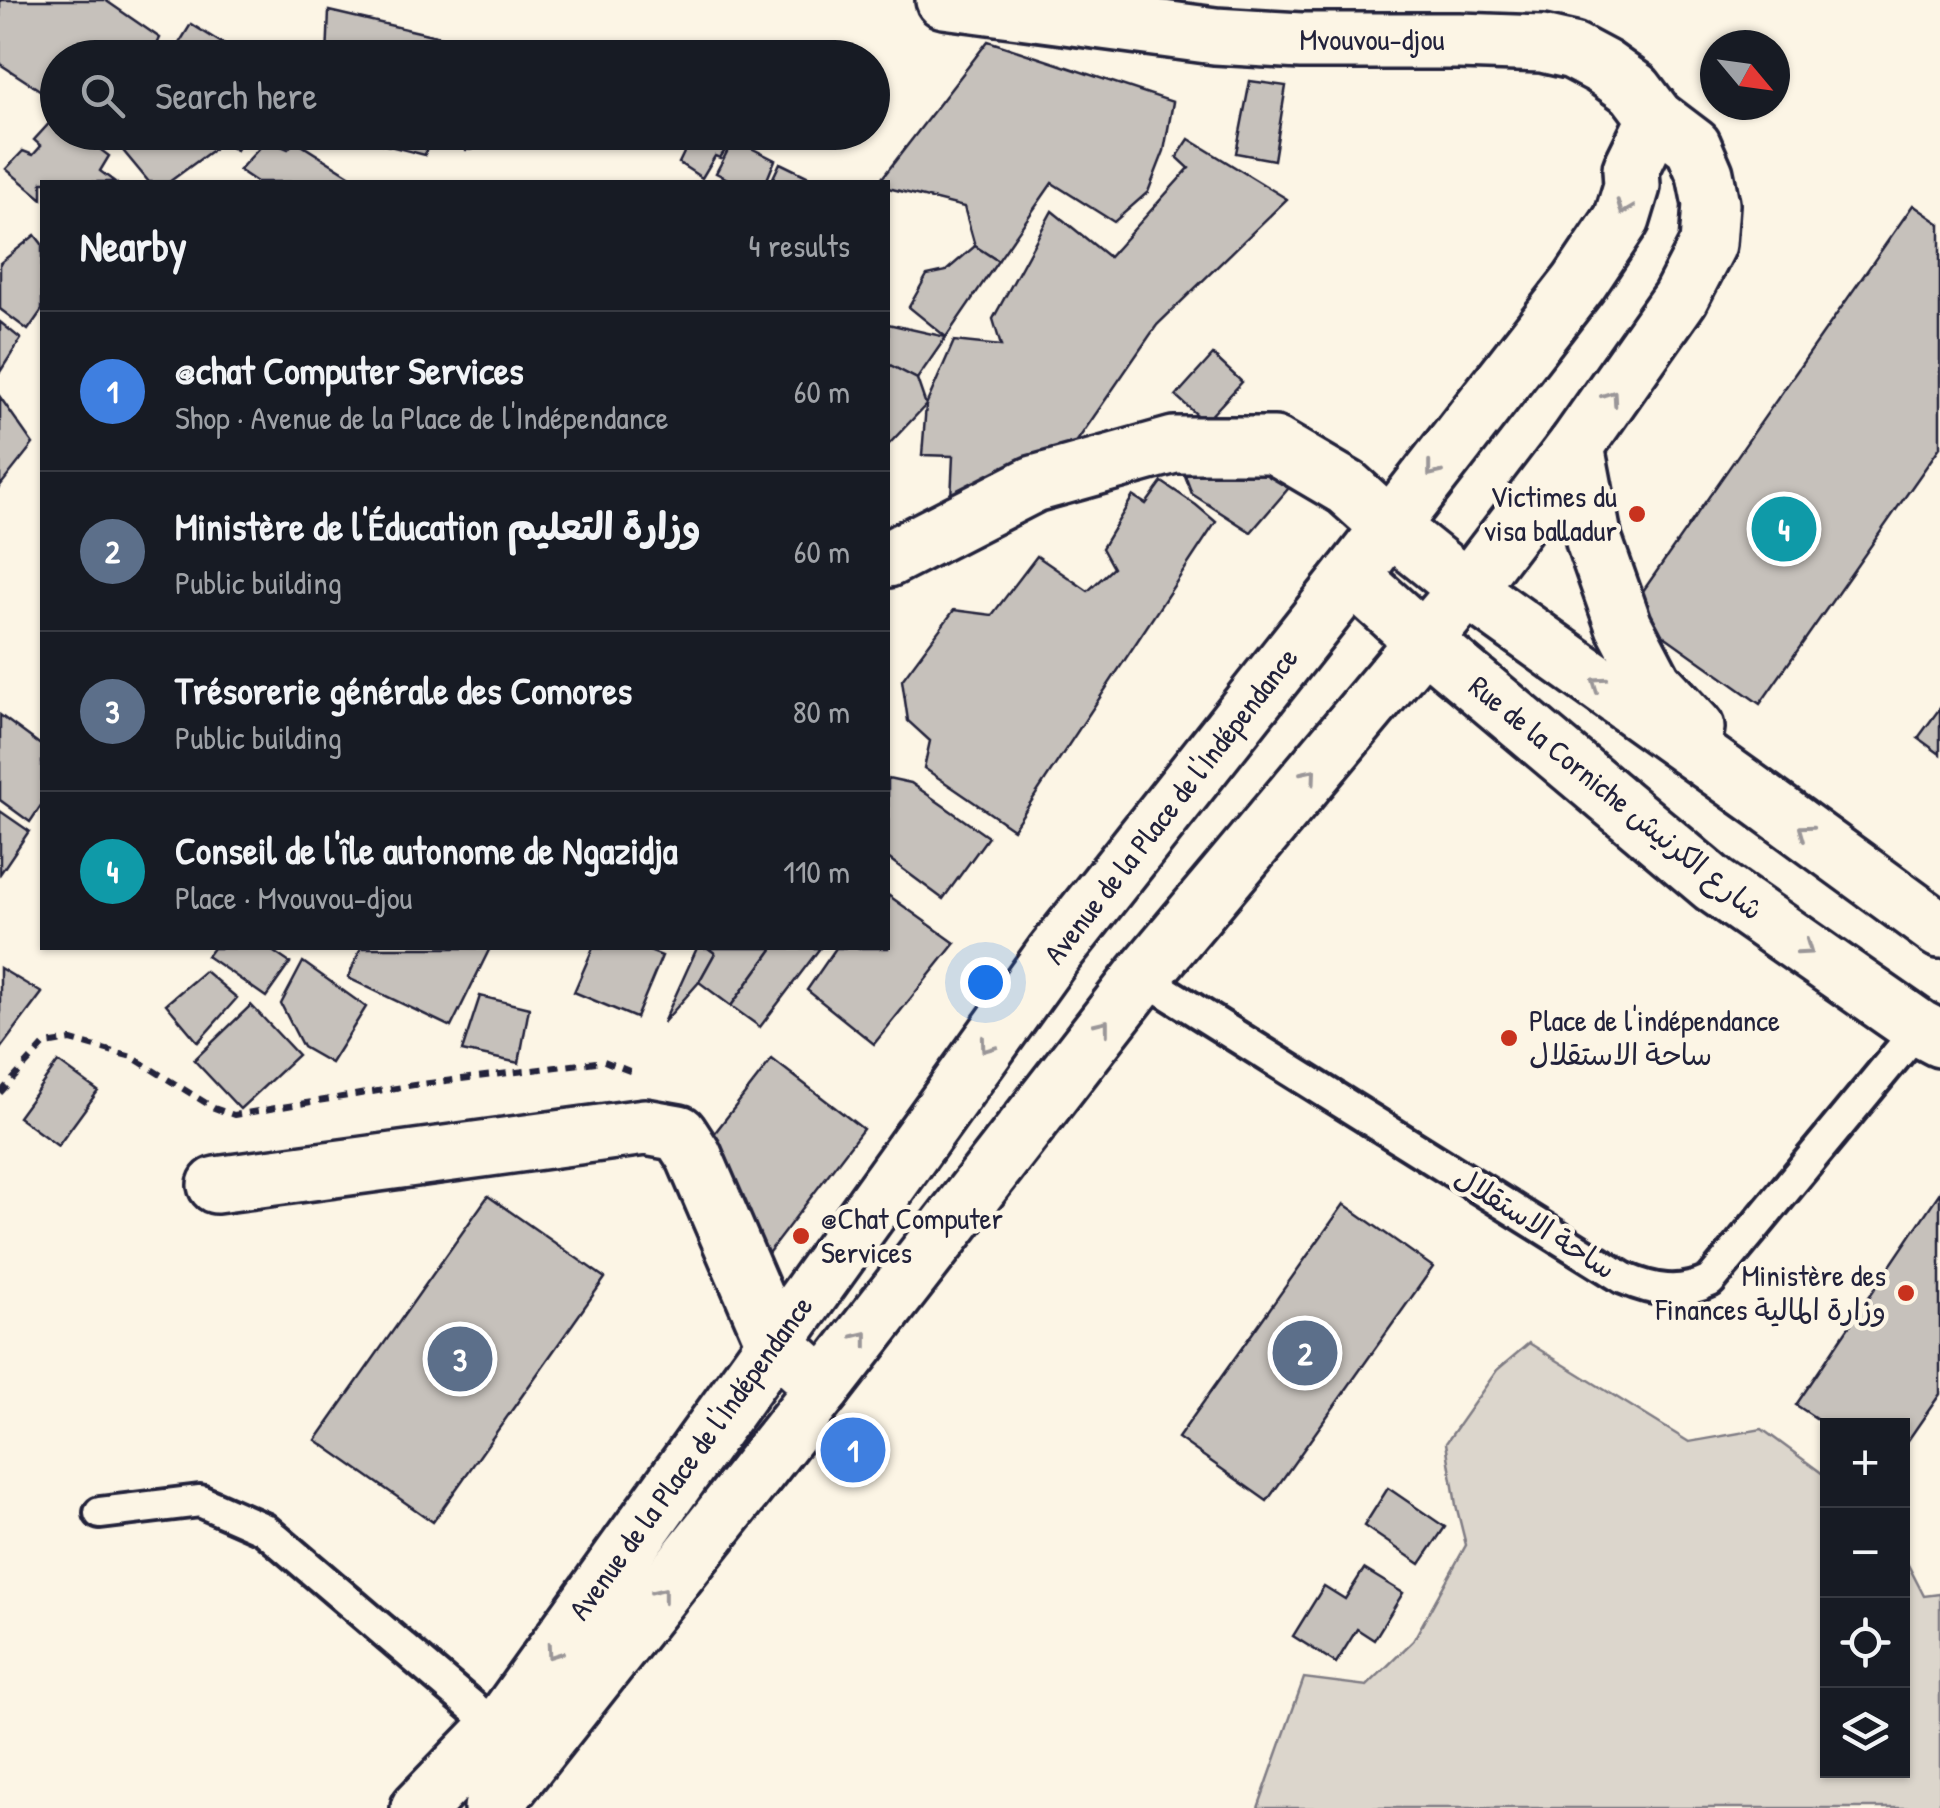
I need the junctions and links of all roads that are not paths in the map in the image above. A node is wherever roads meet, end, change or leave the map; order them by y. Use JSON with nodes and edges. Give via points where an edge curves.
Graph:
{"nodes":[{"id":1,"x":944,"y":0,"type":"edge"},
{"id":2,"x":1656,"y":118,"type":"junction"},
{"id":3,"x":1576,"y":446,"type":"junction"},
{"id":4,"x":1389,"y":526,"type":"junction"},
{"id":5,"x":890,"y":557,"type":"edge"},
{"id":6,"x":1352,"y":576,"type":"junction"},
{"id":7,"x":1466,"y":589,"type":"junction"},
{"id":8,"x":1423,"y":640,"type":"junction"},
{"id":9,"x":1762,"y":800,"type":"junction"},
{"id":10,"x":1940,"y":930,"type":"edge"},
{"id":11,"x":1142,"y":977,"type":"junction"},
{"id":12,"x":1930,"y":1034,"type":"edge"},
{"id":13,"x":216,"y":1185,"type":"dead end"},
{"id":14,"x":774,"y":1342,"type":"junction"},
{"id":15,"x":824,"y":1387,"type":"junction"},
{"id":16,"x":100,"y":1513,"type":"dead end"},
{"id":17,"x":506,"y":1717,"type":"junction"},
{"id":18,"x":427,"y":1805,"type":"edge"},
{"id":19,"x":492,"y":1808,"type":"edge"}],
"edges":[{"from":1,"to":2,"type":"main road","name":"Mvouvou-djou","via":[[1215,36],[1542,44],[1602,66],[1635,90]]},
{"from":3,"to":2,"type":"main road","name":"Mvouvou-djou","one_way":true,"via":[[1680,298],[1708,244],[1705,174],[1693,146]]},
{"from":2,"to":4,"type":"main road","one_way":true,"via":[[1631,169],[1622,219]]},
{"from":3,"to":7,"type":"main road","name":"Mvouvou-djou"},
{"from":3,"to":9,"type":"main road","via":[[1594,541],[1624,626],[1654,684]]},
{"from":4,"to":5,"type":"main road","via":[[1347,488],[1274,445],[1174,444],[1034,484]]},
{"from":4,"to":6,"type":"main road","name":"Avenue de la Place de l'Indépendance"},
{"from":4,"to":7,"type":"main road"},
{"from":6,"to":8,"type":"main road","name":"Rue de la Corniche شارع الكرنيش"},
{"from":6,"to":14,"type":"main road","name":"Avenue de la Place de l'Indépendance","one_way":true,"via":[[1053,955]]},
{"from":7,"to":8,"type":"main road","name":"Mvouvou-djou"},
{"from":9,"to":7,"type":"main road","one_way":true},
{"from":11,"to":8,"type":"main road","name":"Avenue de la Place de l'Indépendance","one_way":true},
{"from":8,"to":12,"type":"main road","name":"Rue de la Corniche شارع الكرنيش","one_way":true,"via":[[1714,885]]},
{"from":10,"to":9,"type":"main road","one_way":true},
{"from":11,"to":12,"type":"lane","name":"ساحة الاستقلال","via":[[1624,1278],[1672,1290],[1710,1281]]},
{"from":15,"to":11,"type":"main road","name":"Avenue de la Place de l'Indépendance","one_way":true},
{"from":13,"to":14,"type":"main road","via":[[645,1127],[679,1134]]},
{"from":14,"to":15,"type":"main road"},
{"from":14,"to":17,"type":"main road","name":"Avenue de la Place de l'Indépendance","one_way":true},
{"from":19,"to":15,"type":"main road","name":"Avenue de la Place de l'Indépendance","one_way":true},
{"from":16,"to":17,"type":"lane","via":[[200,1501],[264,1528],[481,1714]]},
{"from":17,"to":18,"type":"main road","name":"Avenue de la Place de l'Indépendance"}]}
